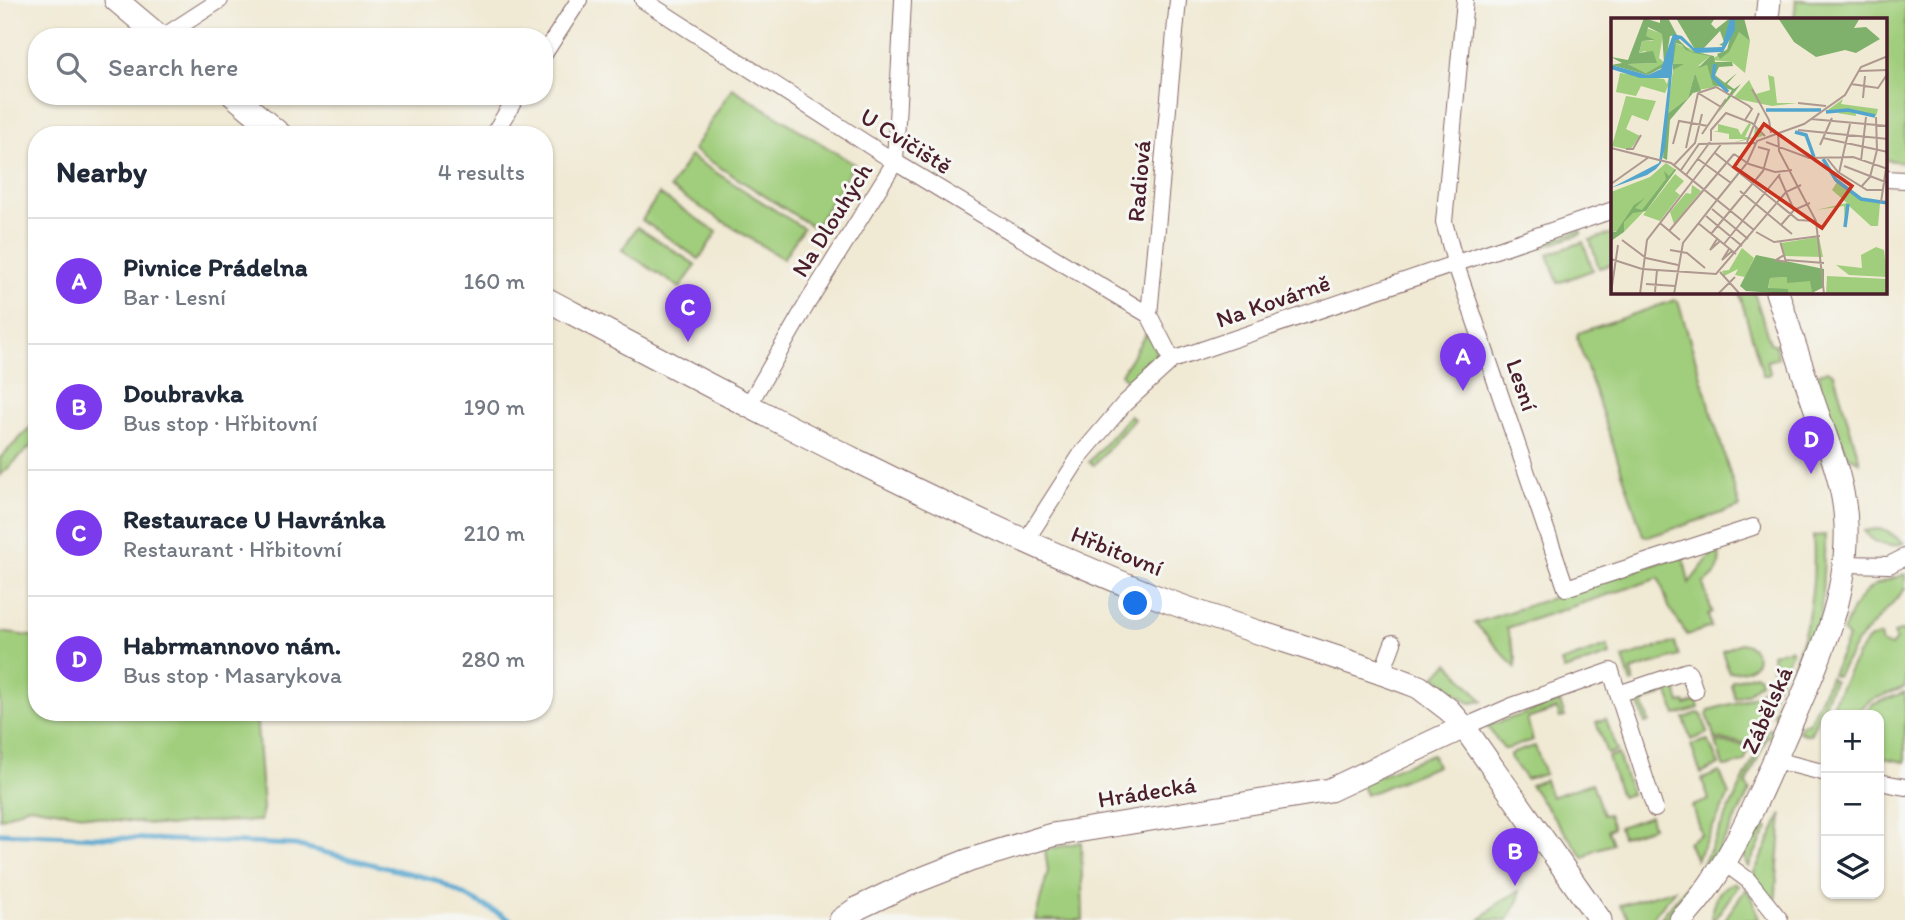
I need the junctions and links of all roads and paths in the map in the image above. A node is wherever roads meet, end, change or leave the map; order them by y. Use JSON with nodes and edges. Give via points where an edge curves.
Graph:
{"nodes":[{"id":1,"x":116,"y":0,"type":"edge"},
{"id":2,"x":220,"y":0,"type":"edge"},
{"id":3,"x":579,"y":0,"type":"edge"},
{"id":4,"x":643,"y":0,"type":"edge"},
{"id":5,"x":903,"y":0,"type":"edge"},
{"id":6,"x":1178,"y":0,"type":"edge"},
{"id":7,"x":1465,"y":0,"type":"edge"},
{"id":8,"x":1769,"y":0,"type":"edge"},
{"id":9,"x":1768,"y":18,"type":"edge"},
{"id":10,"x":150,"y":28,"type":"edge"},
{"id":11,"x":175,"y":28,"type":"edge"},
{"id":12,"x":553,"y":40,"type":"edge"},
{"id":13,"x":245,"y":105,"type":"edge"},
{"id":14,"x":511,"y":105,"type":"edge"},
{"id":15,"x":270,"y":126,"type":"edge"},
{"id":16,"x":499,"y":126,"type":"edge"},
{"id":17,"x":895,"y":162,"type":"junction"},
{"id":18,"x":1611,"y":211,"type":"edge"},
{"id":19,"x":1455,"y":262,"type":"junction"},
{"id":20,"x":1778,"y":294,"type":"edge"},
{"id":21,"x":553,"y":303,"type":"edge"},
{"id":22,"x":1149,"y":315,"type":"junction"},
{"id":23,"x":1172,"y":360,"type":"junction"},
{"id":24,"x":748,"y":406,"type":"junction"},
{"id":25,"x":1753,"y":527,"type":"dead end"},
{"id":26,"x":1025,"y":542,"type":"junction"},
{"id":27,"x":1905,"y":557,"type":"edge"},
{"id":28,"x":1845,"y":564,"type":"junction"},
{"id":29,"x":1393,"y":643,"type":"dead end"},
{"id":30,"x":1381,"y":673,"type":"junction"},
{"id":31,"x":1695,"y":691,"type":"dead end"},
{"id":32,"x":1618,"y":694,"type":"junction"},
{"id":33,"x":1471,"y":723,"type":"junction"},
{"id":34,"x":1774,"y":760,"type":"junction"},
{"id":35,"x":1821,"y":772,"type":"edge"},
{"id":36,"x":1884,"y":783,"type":"edge"},
{"id":37,"x":1905,"y":787,"type":"edge"},
{"id":38,"x":1655,"y":809,"type":"dead end"},
{"id":39,"x":1725,"y":863,"type":"junction"},
{"id":40,"x":841,"y":920,"type":"edge"},
{"id":41,"x":1600,"y":920,"type":"edge"},
{"id":42,"x":1681,"y":920,"type":"edge"},
{"id":43,"x":1780,"y":920,"type":"edge"}],
"edges":[{"from":1,"to":10,"type":"street"},
{"from":2,"to":11,"type":"street"},
{"from":3,"to":12,"type":"street"},
{"from":4,"to":17,"type":"street","name":"U Cvičiště"},
{"from":5,"to":17,"type":"street","name":"Na Dlouhých"},
{"from":6,"to":22,"type":"street","name":"Radiová"},
{"from":7,"to":19,"type":"street","name":"Lesní","via":[[1444,222]]},
{"from":8,"to":9,"type":"street"},
{"from":13,"to":15,"type":"street"},
{"from":14,"to":16,"type":"street"},
{"from":17,"to":22,"type":"street","name":"U Cvičiště"},
{"from":17,"to":24,"type":"street","name":"Na Dlouhých"},
{"from":18,"to":19,"type":"street","name":"Na Kovárně"},
{"from":19,"to":23,"type":"street","name":"Na Kovárně"},
{"from":19,"to":25,"type":"street","name":"Lesní","via":[[1566,588]]},
{"from":20,"to":28,"type":"street","name":"Zábělská","via":[[1835,460],[1846,523]]},
{"from":21,"to":24,"type":"street","name":"Hřbitovní"},
{"from":22,"to":23,"type":"street"},
{"from":23,"to":26,"type":"street","name":"Na Kovárně","via":[[1124,404],[1080,456]]},
{"from":24,"to":26,"type":"street","name":"Hřbitovní"},
{"from":26,"to":30,"type":"street","name":"Hřbitovní","via":[[1152,595]]},
{"from":27,"to":28,"type":"street","via":[[1889,565]]},
{"from":28,"to":34,"type":"street","name":"Zábělská","via":[[1828,635]]},
{"from":29,"to":30,"type":"street"},
{"from":30,"to":33,"type":"street","name":"Hřbitovní","via":[[1419,687]]},
{"from":31,"to":32,"type":"street","via":[[1687,671]]},
{"from":32,"to":33,"type":"street","name":"Hrádecká","via":[[1611,671]]},
{"from":32,"to":38,"type":"street","name":"Hrádecká"},
{"from":33,"to":40,"type":"street","name":"Hrádecká","via":[[1330,790],[1040,838],[904,886]]},
{"from":33,"to":41,"type":"street","name":"Hřbitovní"},
{"from":34,"to":35,"type":"street"},
{"from":34,"to":39,"type":"street","name":"Zábělská"},
{"from":36,"to":37,"type":"street"},
{"from":39,"to":42,"type":"street","name":"Zábělská"},
{"from":39,"to":43,"type":"street","via":[[1748,880]]}]}
